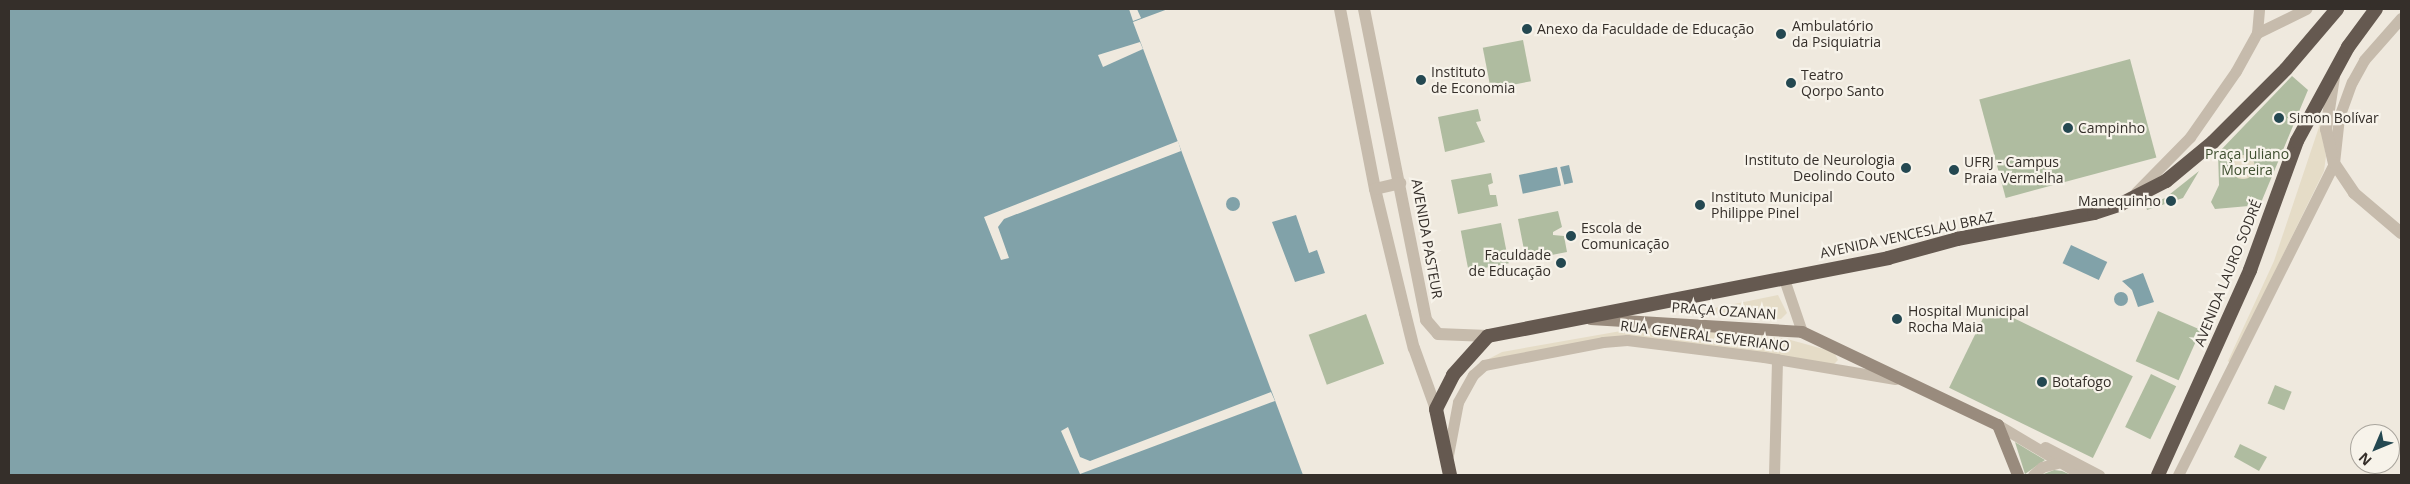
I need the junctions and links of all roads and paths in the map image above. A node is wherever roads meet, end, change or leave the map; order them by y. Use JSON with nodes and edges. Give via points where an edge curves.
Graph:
{"nodes":[{"id":1,"x":1340,"y":9,"type":"edge"},
{"id":2,"x":1364,"y":9,"type":"edge"},
{"id":3,"x":2259,"y":9,"type":"edge"},
{"id":4,"x":2306,"y":9,"type":"edge"},
{"id":5,"x":2337,"y":9,"type":"edge"},
{"id":6,"x":2376,"y":9,"type":"edge"},
{"id":7,"x":2383,"y":9,"type":"edge"},
{"id":8,"x":2285,"y":14,"type":"edge"},
{"id":9,"x":2401,"y":18,"type":"edge"},
{"id":10,"x":2367,"y":20,"type":"junction"},
{"id":11,"x":2257,"y":33,"type":"junction"},
{"id":12,"x":2334,"y":72,"type":"junction"},
{"id":13,"x":2334,"y":163,"type":"junction"},
{"id":14,"x":1400,"y":183,"type":"junction"},
{"id":15,"x":1376,"y":189,"type":"junction"},
{"id":16,"x":2120,"y":204,"type":"junction"},
{"id":17,"x":2401,"y":233,"type":"edge"},
{"id":18,"x":1784,"y":279,"type":"junction"},
{"id":19,"x":1586,"y":319,"type":"junction"},
{"id":20,"x":1802,"y":332,"type":"junction"},
{"id":21,"x":1488,"y":336,"type":"junction"},
{"id":22,"x":1777,"y":359,"type":"junction"},
{"id":23,"x":1907,"y":381,"type":"junction"},
{"id":24,"x":1436,"y":409,"type":"junction"},
{"id":25,"x":1998,"y":425,"type":"junction"},
{"id":26,"x":2023,"y":440,"type":"junction"},
{"id":27,"x":1447,"y":459,"type":"junction"},
{"id":28,"x":2057,"y":462,"type":"junction"},
{"id":29,"x":2161,"y":470,"type":"edge"},
{"id":30,"x":2083,"y":471,"type":"edge"},
{"id":31,"x":1450,"y":475,"type":"edge"},
{"id":32,"x":1774,"y":475,"type":"edge"},
{"id":33,"x":2018,"y":475,"type":"edge"},
{"id":34,"x":2033,"y":475,"type":"edge"},
{"id":35,"x":2099,"y":475,"type":"edge"},
{"id":36,"x":2148,"y":475,"type":"edge"},
{"id":37,"x":2178,"y":475,"type":"edge"}],
"edges":[{"from":1,"to":15,"type":"street"},
{"from":2,"to":14,"type":"street","name":"AVENIDA PASTEUR"},
{"from":3,"to":11,"type":"street"},
{"from":4,"to":8,"type":"street"},
{"from":5,"to":16,"type":"highway","name":"AVENIDA VENCESLAU BRAZ","via":[[2286,69],[2213,142],[2150,190]]},
{"from":6,"to":10,"type":"highway","name":"AVENIDA LAURO SODRÉ"},
{"from":7,"to":10,"type":"highway"},
{"from":8,"to":11,"type":"street"},
{"from":9,"to":13,"type":"street","via":[[2364,60],[2352,82],[2339,117]]},
{"from":10,"to":12,"type":"highway","name":"AVENIDA LAURO SODRÉ"},
{"from":11,"to":16,"type":"street","via":[[2236,72],[2190,137],[2144,186]]},
{"from":12,"to":13,"type":"street","via":[[2326,128]]},
{"from":12,"to":29,"type":"highway","name":"AVENIDA LAURO SODRÉ","via":[[2297,142],[2250,270]]},
{"from":13,"to":17,"type":"street","via":[[2354,193]]},
{"from":13,"to":37,"type":"street"},
{"from":14,"to":15,"type":"street"},
{"from":14,"to":21,"type":"street","name":"AVENIDA PASTEUR","via":[[1426,320],[1438,334]]},
{"from":15,"to":24,"type":"street","via":[[1414,348]]},
{"from":16,"to":18,"type":"highway","name":"AVENIDA VENCESLAU BRAZ","via":[[2094,213]]},
{"from":18,"to":19,"type":"highway","name":"AVENIDA VENCESLAU BRAZ"},
{"from":18,"to":20,"type":"street","name":"PRAÇA OZANAN"},
{"from":19,"to":20,"type":"main road","name":"PRAÇA OZANAN"},
{"from":19,"to":21,"type":"highway","name":"AVENIDA VENCESLAU BRAZ"},
{"from":20,"to":23,"type":"main road","name":"RUA GENERAL SEVERIANO"},
{"from":21,"to":24,"type":"highway","via":[[1453,375]]},
{"from":22,"to":23,"type":"street","name":"RUA GENERAL SEVERIANO"},
{"from":22,"to":27,"type":"street","name":"RUA GENERAL SEVERIANO","via":[[1620,340],[1496,362],[1484,366],[1466,384],[1452,421]]},
{"from":22,"to":32,"type":"street"},
{"from":23,"to":25,"type":"main road","name":"RUA GENERAL SEVERIANO"},
{"from":24,"to":27,"type":"highway"},
{"from":25,"to":26,"type":"street","name":"RUA GENERAL SEVERIANO"},
{"from":25,"to":33,"type":"main road"},
{"from":26,"to":28,"type":"street","name":"RUA GENERAL SEVERIANO"},
{"from":26,"to":30,"type":"street","name":"RUA GENERAL SEVERIANO","via":[[2042,446]]},
{"from":27,"to":31,"type":"highway"},
{"from":28,"to":30,"type":"street","name":"RUA GENERAL SEVERIANO"},
{"from":28,"to":34,"type":"street","via":[[2042,467]]},
{"from":29,"to":36,"type":"street"},
{"from":30,"to":35,"type":"street","name":"RUA GENERAL SEVERIANO"}]}
